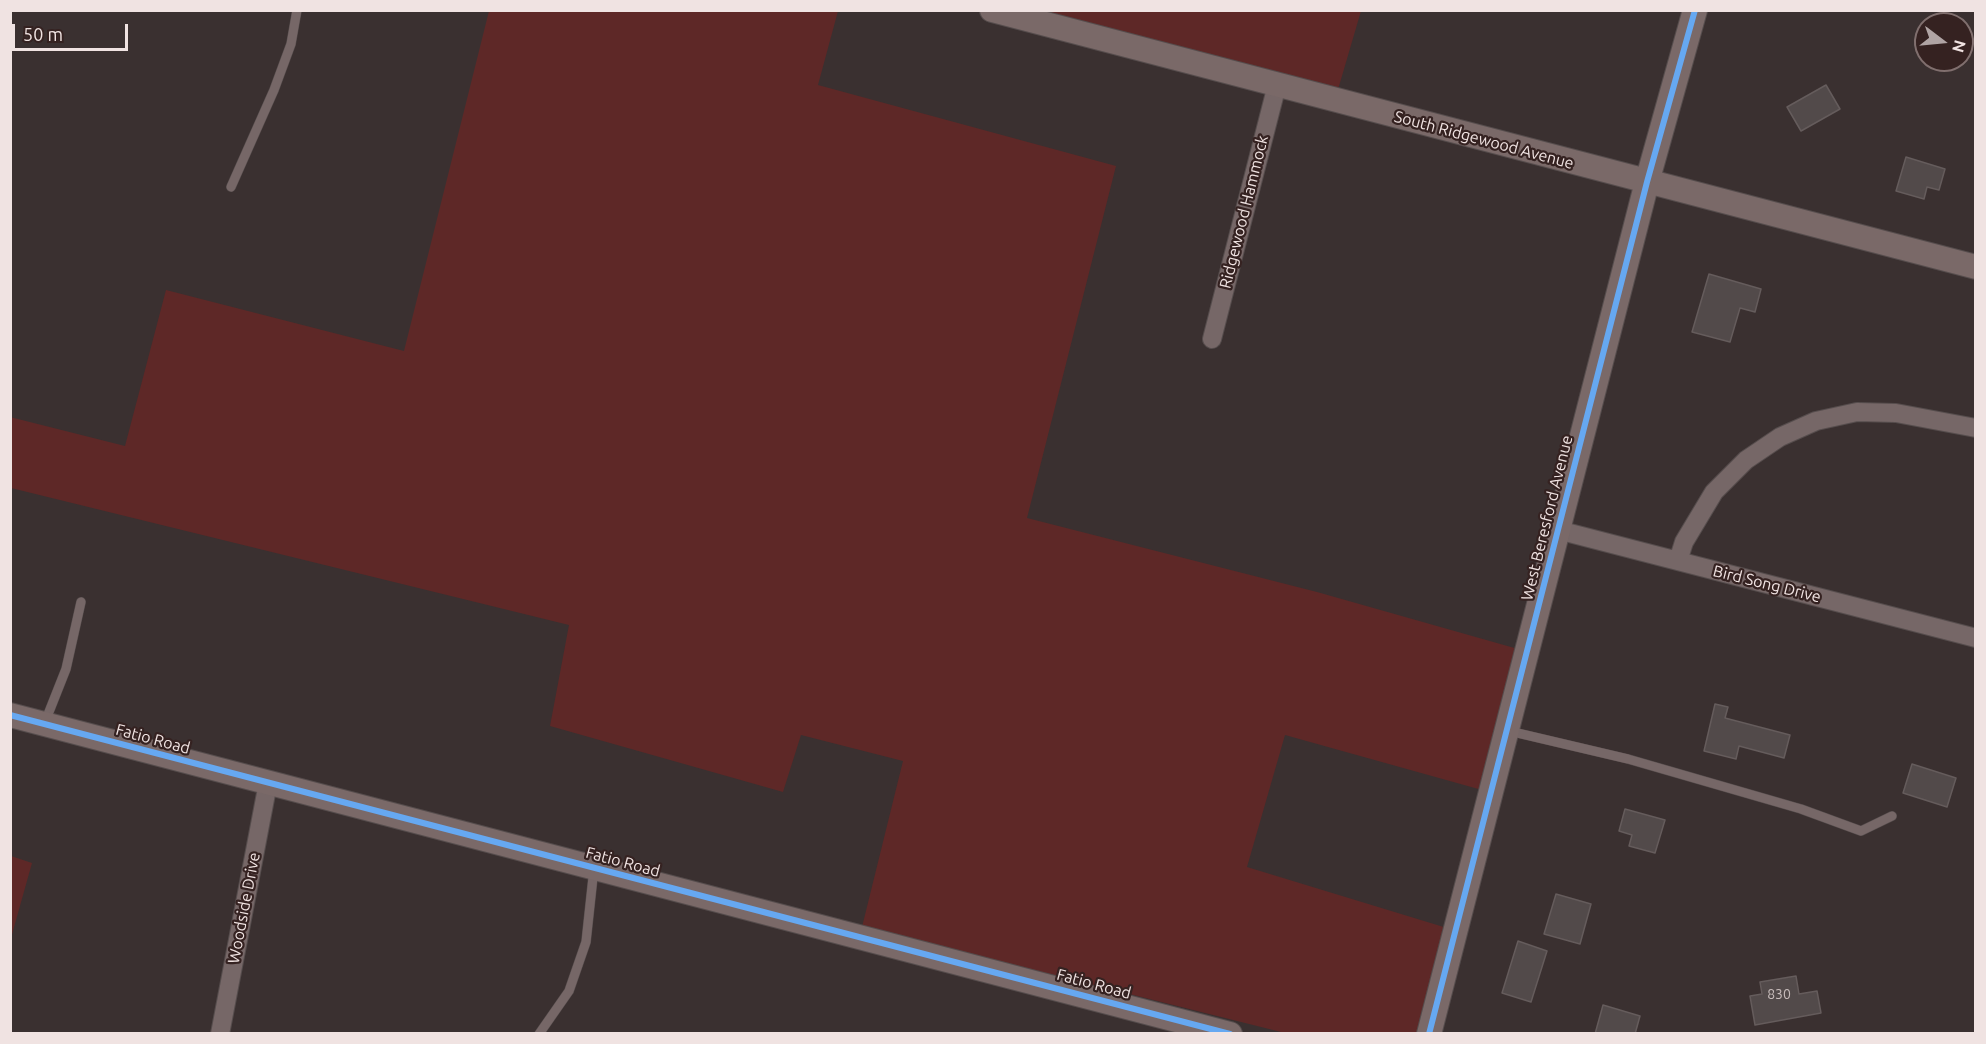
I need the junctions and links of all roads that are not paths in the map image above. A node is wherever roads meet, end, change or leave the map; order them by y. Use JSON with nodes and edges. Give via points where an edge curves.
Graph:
{"nodes":[{"id":1,"x":297,"y":10,"type":"edge"},
{"id":2,"x":992,"y":10,"type":"edge"},
{"id":3,"x":1695,"y":10,"type":"edge"},
{"id":4,"x":1277,"y":85,"type":"junction"},
{"id":5,"x":1647,"y":182,"type":"junction"},
{"id":6,"x":231,"y":187,"type":"dead end"},
{"id":7,"x":1976,"y":267,"type":"edge"},
{"id":8,"x":1212,"y":339,"type":"dead end"},
{"id":9,"x":1976,"y":429,"type":"edge"},
{"id":10,"x":1558,"y":530,"type":"junction"},
{"id":11,"x":1678,"y":561,"type":"junction"},
{"id":12,"x":81,"y":602,"type":"dead end"},
{"id":13,"x":1976,"y":638,"type":"edge"},
{"id":14,"x":10,"y":715,"type":"edge"},
{"id":15,"x":44,"y":724,"type":"junction"},
{"id":16,"x":1507,"y":730,"type":"junction"},
{"id":17,"x":268,"y":783,"type":"junction"},
{"id":18,"x":1892,"y":816,"type":"dead end"},
{"id":19,"x":594,"y":868,"type":"junction"},
{"id":20,"x":220,"y":1034,"type":"edge"},
{"id":21,"x":539,"y":1034,"type":"edge"},
{"id":22,"x":1230,"y":1034,"type":"edge"},
{"id":23,"x":1429,"y":1034,"type":"edge"}],
"edges":[{"from":1,"to":6,"type":"lane","via":[[278,81]]},
{"from":2,"to":4,"type":"street","name":"South Ridgewood Avenue"},
{"from":3,"to":5,"type":"street","name":"West Beresford Avenue"},
{"from":4,"to":5,"type":"street","name":"South Ridgewood Avenue"},
{"from":4,"to":8,"type":"street","name":"Ridgewood Hammock"},
{"from":5,"to":7,"type":"street","name":"South Ridgewood Avenue"},
{"from":5,"to":10,"type":"street","name":"West Beresford Avenue"},
{"from":9,"to":11,"type":"street","via":[[1896,413],[1857,412],[1816,421],[1780,437],[1746,460],[1714,492],[1684,542]]},
{"from":10,"to":11,"type":"street","name":"Bird Song Drive"},
{"from":10,"to":16,"type":"street","name":"West Beresford Avenue"},
{"from":11,"to":13,"type":"street","name":"Bird Song Drive"},
{"from":12,"to":15,"type":"lane","via":[[66,669]]},
{"from":14,"to":15,"type":"street","name":"Fatio Road"},
{"from":15,"to":17,"type":"street","name":"Fatio Road"},
{"from":16,"to":18,"type":"lane","via":[[1628,759],[1801,809],[1861,831]]},
{"from":16,"to":23,"type":"street","name":"West Beresford Avenue"},
{"from":17,"to":19,"type":"street","name":"Fatio Road"},
{"from":17,"to":20,"type":"street","name":"Woodside Drive"},
{"from":19,"to":21,"type":"lane","via":[[586,942],[569,991]]},
{"from":19,"to":22,"type":"street","name":"Fatio Road"}]}
